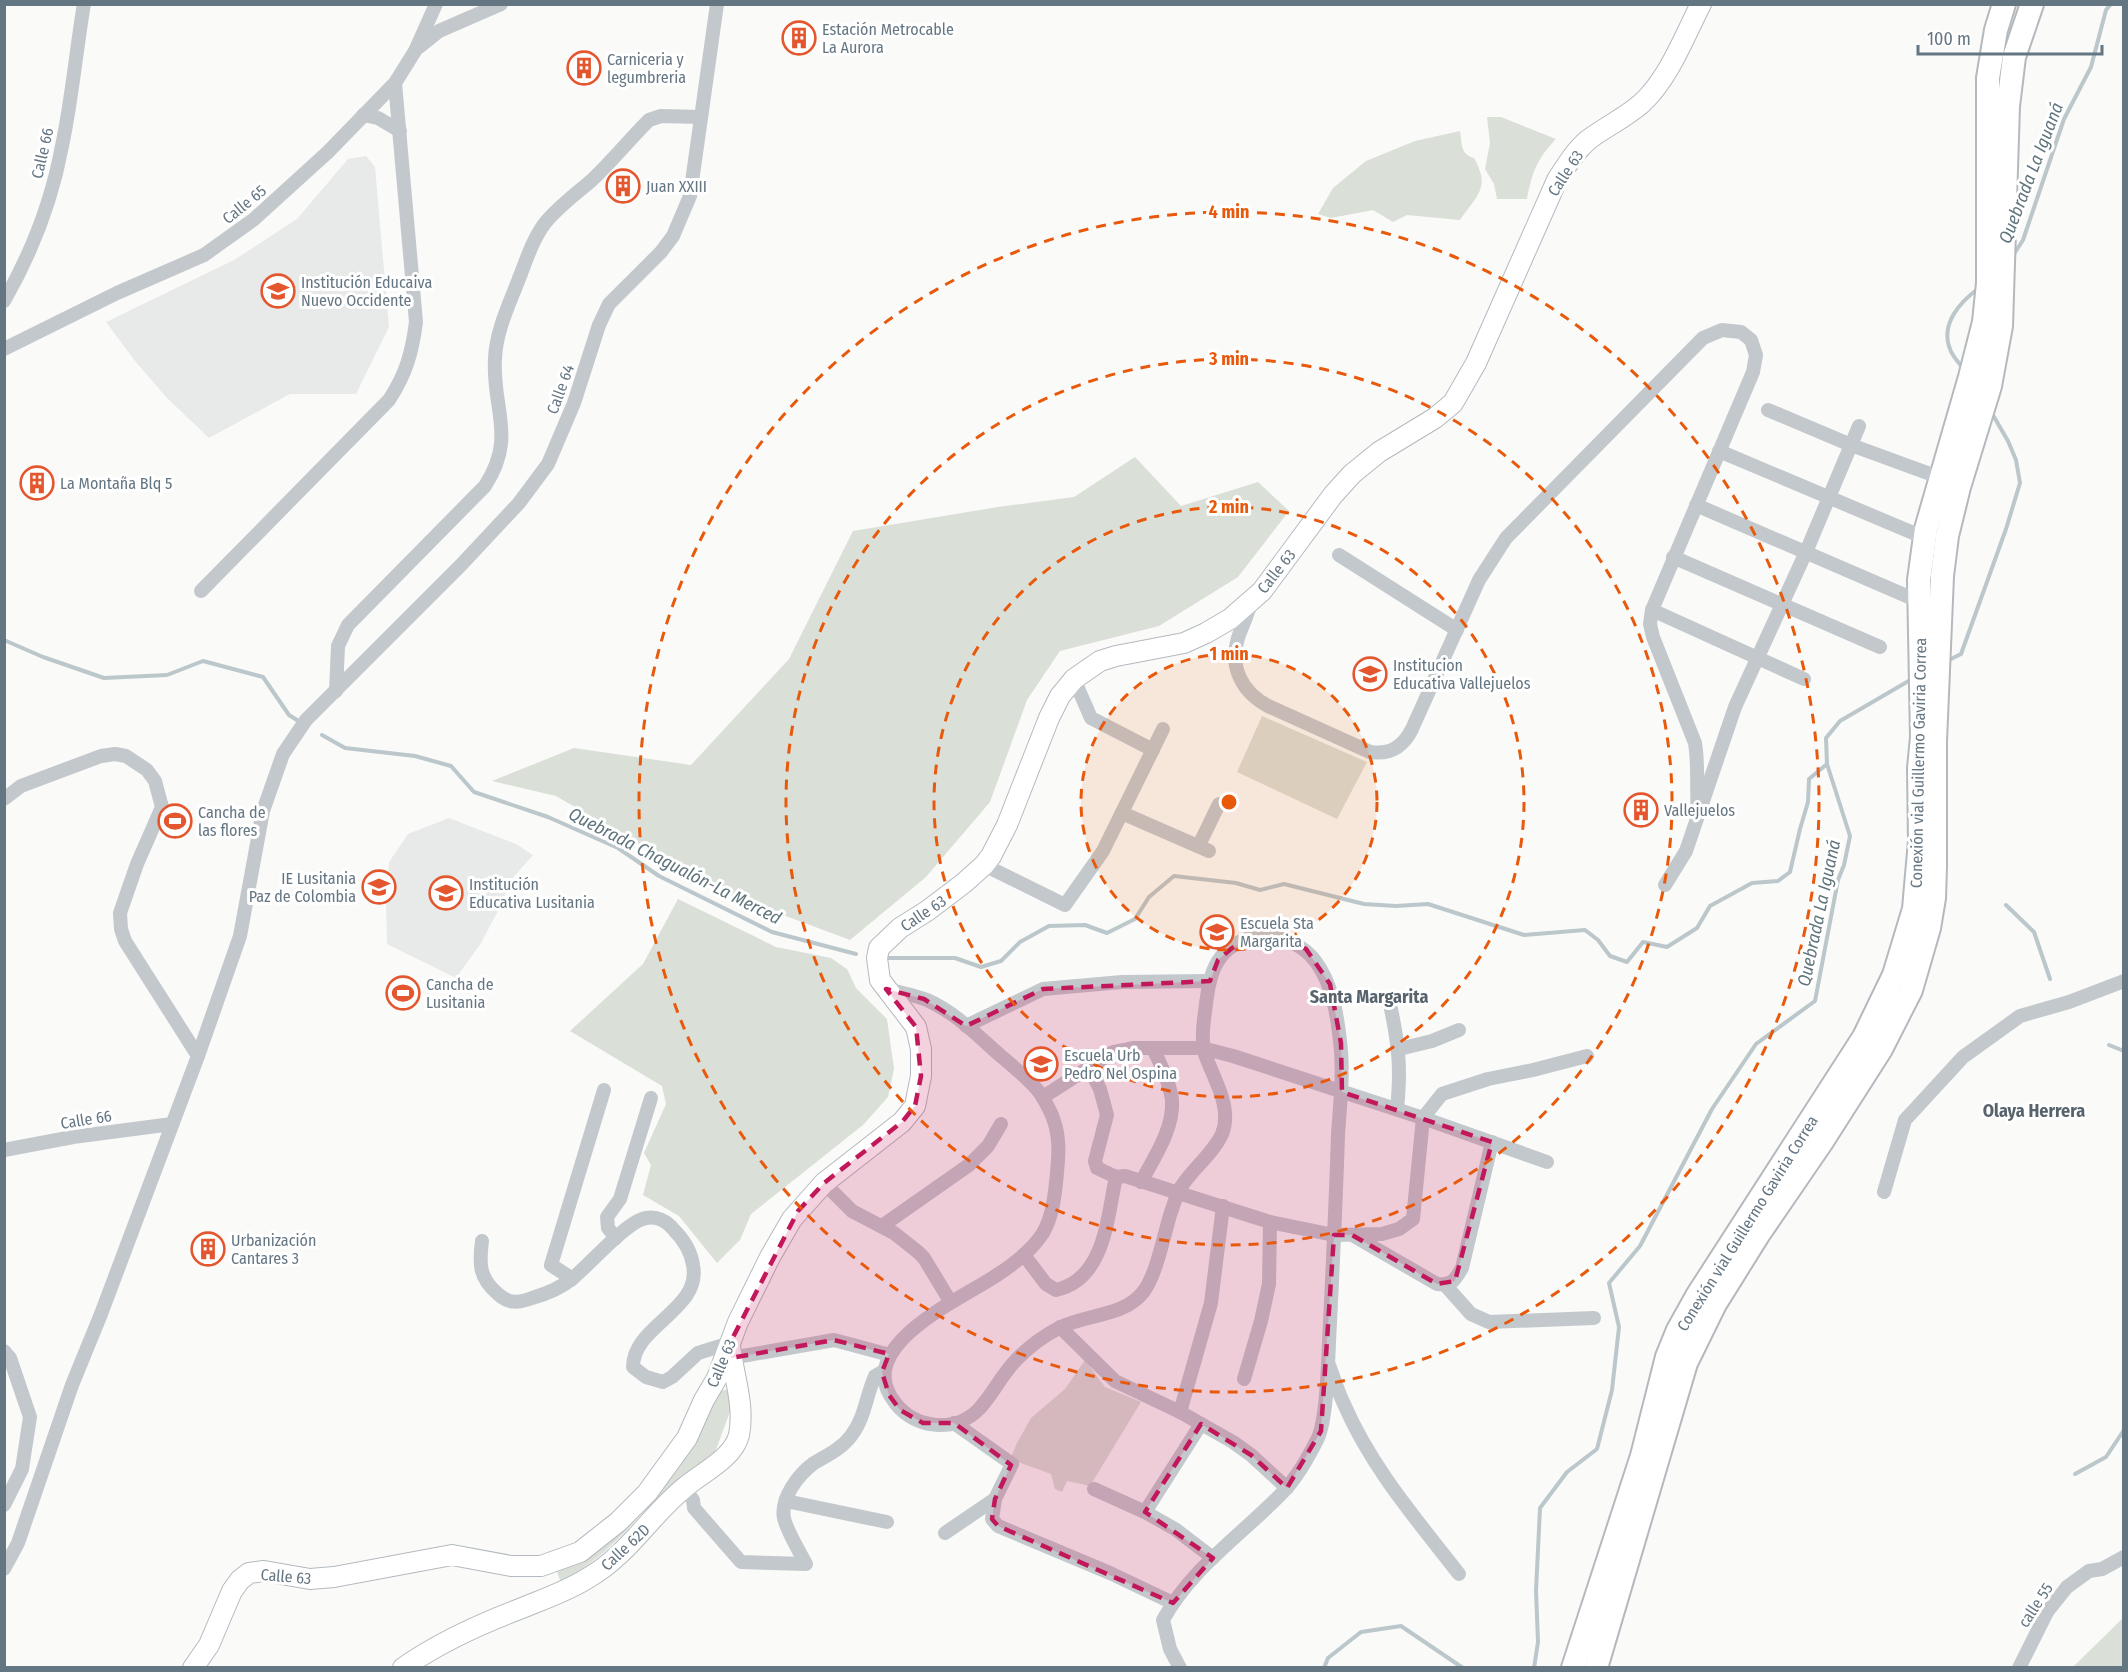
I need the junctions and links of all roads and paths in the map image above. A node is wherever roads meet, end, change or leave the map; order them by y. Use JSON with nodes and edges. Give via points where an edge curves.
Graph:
{"nodes":[{"id":1,"x":84,"y":4,"type":"edge"},
{"id":2,"x":436,"y":4,"type":"edge"},
{"id":3,"x":501,"y":4,"type":"edge"},
{"id":4,"x":717,"y":4,"type":"edge"},
{"id":5,"x":1701,"y":4,"type":"edge"},
{"id":6,"x":2004,"y":4,"type":"edge"},
{"id":7,"x":2032,"y":4,"type":"edge"},
{"id":8,"x":415,"y":51,"type":"junction"},
{"id":9,"x":395,"y":83,"type":"junction"},
{"id":10,"x":363,"y":116,"type":"junction"},
{"id":11,"x":701,"y":117,"type":"junction"},
{"id":12,"x":400,"y":131,"type":"junction"},
{"id":13,"x":1996,"y":226,"type":"junction"},
{"id":14,"x":4,"y":301,"type":"edge"},
{"id":15,"x":4,"y":349,"type":"edge"},
{"id":16,"x":1768,"y":410,"type":"dead end"},
{"id":17,"x":1858,"y":426,"type":"dead end"},
{"id":18,"x":1851,"y":445,"type":"junction"},
{"id":19,"x":1719,"y":451,"type":"junction"},
{"id":20,"x":1933,"y":475,"type":"dead end"},
{"id":21,"x":1828,"y":498,"type":"junction"},
{"id":22,"x":1696,"y":505,"type":"junction"},
{"id":23,"x":1918,"y":535,"type":"dead end"},
{"id":24,"x":1806,"y":552,"type":"junction"},
{"id":25,"x":1339,"y":555,"type":"dead end"},
{"id":26,"x":1673,"y":557,"type":"junction"},
{"id":27,"x":201,"y":591,"type":"dead end"},
{"id":28,"x":1909,"y":597,"type":"dead end"},
{"id":29,"x":1251,"y":602,"type":"junction"},
{"id":30,"x":1782,"y":605,"type":"junction"},
{"id":31,"x":1652,"y":610,"type":"junction"},
{"id":32,"x":1457,"y":630,"type":"junction"},
{"id":33,"x":1880,"y":647,"type":"dead end"},
{"id":34,"x":1758,"y":658,"type":"junction"},
{"id":35,"x":1074,"y":679,"type":"junction"},
{"id":36,"x":1804,"y":679,"type":"dead end"},
{"id":37,"x":336,"y":690,"type":"junction"},
{"id":38,"x":1163,"y":729,"type":"dead end"},
{"id":39,"x":1929,"y":739,"type":"junction"},
{"id":40,"x":1153,"y":750,"type":"junction"},
{"id":41,"x":4,"y":799,"type":"edge"},
{"id":42,"x":1219,"y":804,"type":"dead end"},
{"id":43,"x":1122,"y":813,"type":"junction"},
{"id":44,"x":1698,"y":815,"type":"junction"},
{"id":45,"x":984,"y":865,"type":"junction"},
{"id":46,"x":1665,"y":885,"type":"dead end"},
{"id":47,"x":1210,"y":981,"type":"junction"},
{"id":48,"x":2124,"y":981,"type":"edge"},
{"id":49,"x":886,"y":989,"type":"junction"},
{"id":50,"x":1391,"y":1009,"type":"dead end"},
{"id":51,"x":966,"y":1026,"type":"junction"},
{"id":52,"x":1459,"y":1030,"type":"dead end"},
{"id":53,"x":1153,"y":1048,"type":"junction"},
{"id":54,"x":1203,"y":1048,"type":"junction"},
{"id":55,"x":1399,"y":1049,"type":"junction"},
{"id":56,"x":198,"y":1056,"type":"junction"},
{"id":57,"x":1587,"y":1056,"type":"dead end"},
{"id":58,"x":1088,"y":1066,"type":"junction"},
{"id":59,"x":604,"y":1090,"type":"dead end"},
{"id":60,"x":1342,"y":1092,"type":"junction"},
{"id":61,"x":1043,"y":1097,"type":"junction"},
{"id":62,"x":651,"y":1098,"type":"dead end"},
{"id":63,"x":1397,"y":1109,"type":"junction"},
{"id":64,"x":1423,"y":1118,"type":"junction"},
{"id":65,"x":172,"y":1124,"type":"junction"},
{"id":66,"x":1001,"y":1124,"type":"dead end"},
{"id":67,"x":1492,"y":1142,"type":"junction"},
{"id":68,"x":4,"y":1150,"type":"edge"},
{"id":69,"x":1547,"y":1162,"type":"dead end"},
{"id":70,"x":1116,"y":1177,"type":"junction"},
{"id":71,"x":1141,"y":1182,"type":"junction"},
{"id":72,"x":824,"y":1183,"type":"junction"},
{"id":73,"x":1884,"y":1192,"type":"dead end"},
{"id":74,"x":1177,"y":1193,"type":"junction"},
{"id":75,"x":1223,"y":1206,"type":"junction"},
{"id":76,"x":1269,"y":1222,"type":"junction"},
{"id":77,"x":882,"y":1226,"type":"junction"},
{"id":78,"x":1334,"y":1235,"type":"junction"},
{"id":79,"x":1352,"y":1235,"type":"junction"},
{"id":80,"x":616,"y":1238,"type":"junction"},
{"id":81,"x":482,"y":1241,"type":"dead end"},
{"id":82,"x":1024,"y":1255,"type":"junction"},
{"id":83,"x":571,"y":1280,"type":"junction"},
{"id":84,"x":1446,"y":1286,"type":"junction"},
{"id":85,"x":950,"y":1301,"type":"junction"},
{"id":86,"x":1593,"y":1318,"type":"dead end"},
{"id":87,"x":1060,"y":1327,"type":"junction"},
{"id":88,"x":4,"y":1351,"type":"edge"},
{"id":89,"x":731,"y":1351,"type":"junction"},
{"id":90,"x":890,"y":1355,"type":"junction"},
{"id":91,"x":1328,"y":1361,"type":"junction"},
{"id":92,"x":882,"y":1372,"type":"junction"},
{"id":93,"x":1244,"y":1379,"type":"dead end"},
{"id":94,"x":1180,"y":1412,"type":"junction"},
{"id":95,"x":954,"y":1423,"type":"junction"},
{"id":96,"x":1201,"y":1424,"type":"junction"},
{"id":97,"x":684,"y":1488,"type":"junction"},
{"id":98,"x":1287,"y":1488,"type":"junction"},
{"id":99,"x":1094,"y":1489,"type":"dead end"},
{"id":100,"x":995,"y":1499,"type":"junction"},
{"id":101,"x":786,"y":1501,"type":"junction"},
{"id":102,"x":4,"y":1505,"type":"edge"},
{"id":103,"x":1145,"y":1512,"type":"junction"},
{"id":104,"x":886,"y":1522,"type":"dead end"},
{"id":105,"x":945,"y":1533,"type":"dead end"},
{"id":106,"x":2124,"y":1557,"type":"edge"},
{"id":107,"x":1213,"y":1558,"type":"junction"},
{"id":108,"x":4,"y":1569,"type":"edge"},
{"id":109,"x":1459,"y":1574,"type":"dead end"},
{"id":110,"x":1173,"y":1603,"type":"junction"},
{"id":111,"x":193,"y":1668,"type":"edge"},
{"id":112,"x":403,"y":1668,"type":"edge"},
{"id":113,"x":1180,"y":1668,"type":"edge"},
{"id":114,"x":1574,"y":1668,"type":"edge"},
{"id":115,"x":1596,"y":1668,"type":"edge"},
{"id":116,"x":2019,"y":1668,"type":"edge"}],
"edges":[{"from":1,"to":14,"type":"street","name":"Calle 66","via":[[62,146],[51,187],[21,271]]},
{"from":2,"to":8,"type":"street","name":"Calle 65"},
{"from":3,"to":8,"type":"street","via":[[440,31]]},
{"from":4,"to":11,"type":"street","name":"Calle 64"},
{"from":5,"to":29,"type":"main road","name":"Calle 63","via":[[1658,85],[1628,115],[1586,142],[1557,180],[1476,363],[1453,402],[1352,474]]},
{"from":6,"to":13,"type":"highway","name":"Conexión vial Guillermo Gaviria Correa","via":[[1988,78]]},
{"from":7,"to":13,"type":"highway","name":"Conexión vial Guillermo Gaviria Correa","via":[[2017,46],[2011,80]]},
{"from":8,"to":9,"type":"street","name":"Calle 65"},
{"from":9,"to":10,"type":"street","name":"Calle 65"},
{"from":9,"to":12,"type":"street"},
{"from":10,"to":12,"type":"street","via":[[378,118]]},
{"from":10,"to":15,"type":"street","name":"Calle 65","via":[[253,220],[204,255]]},
{"from":11,"to":37,"type":"street","name":"Calle 64","via":[[690,196],[682,217],[661,252],[609,304],[548,464],[519,503]]},
{"from":11,"to":37,"type":"street","via":[[661,116],[649,120],[540,231],[498,338],[494,372],[502,439],[493,473],[485,486],[348,625],[338,646]]},
{"from":12,"to":27,"type":"street","via":[[416,322],[402,381],[389,400]]},
{"from":13,"to":39,"type":"highway","name":"Conexión vial Guillermo Gaviria Correa","via":[[1984,322],[1922,553],[1919,592]]},
{"from":16,"to":18,"type":"street"},
{"from":17,"to":18,"type":"street"},
{"from":18,"to":20,"type":"street"},
{"from":18,"to":21,"type":"street"},
{"from":19,"to":21,"type":"street"},
{"from":19,"to":22,"type":"street"},
{"from":19,"to":32,"type":"street","via":[[1753,372],[1756,355],[1751,340],[1741,332],[1722,330],[1703,338],[1506,538],[1479,580]]},
{"from":21,"to":23,"type":"street"},
{"from":21,"to":24,"type":"street"},
{"from":22,"to":24,"type":"street"},
{"from":22,"to":26,"type":"street"},
{"from":24,"to":28,"type":"street"},
{"from":24,"to":30,"type":"street"},
{"from":25,"to":32,"type":"street"},
{"from":26,"to":30,"type":"street"},
{"from":26,"to":31,"type":"street"},
{"from":29,"to":32,"type":"street","via":[[1235,657],[1246,688],[1268,706],[1370,752],[1392,750],[1408,738]]},
{"from":29,"to":35,"type":"main road","name":"Calle 63","via":[[1206,633],[1174,645],[1100,661]]},
{"from":30,"to":33,"type":"street"},
{"from":30,"to":34,"type":"street"},
{"from":31,"to":34,"type":"street"},
{"from":31,"to":44,"type":"street","via":[[1653,637],[1695,743]]},
{"from":34,"to":36,"type":"street"},
{"from":34,"to":44,"type":"street","via":[[1735,707]]},
{"from":35,"to":40,"type":"street","via":[[1091,718]]},
{"from":35,"to":45,"type":"main road","name":"Calle 63","via":[[1060,696],[1007,825]]},
{"from":37,"to":56,"type":"street","name":"Calle 64","via":[[306,720],[283,754],[263,811],[240,936]]},
{"from":38,"to":40,"type":"street"},
{"from":39,"to":114,"type":"highway","name":"Conexión vial Guillermo Gaviria Correa","via":[[1919,768],[1916,897],[1894,975],[1864,1037],[1678,1330]]},
{"from":39,"to":115,"type":"highway","name":"Conexión vial Guillermo Gaviria Correa","via":[[1935,804],[1934,898],[1911,990],[1858,1086],[1715,1304],[1686,1363]]},
{"from":40,"to":43,"type":"street"},
{"from":41,"to":56,"type":"street","via":[[21,786],[87,760],[115,754],[126,756],[147,770],[155,781],[162,807],[120,913],[121,929]]},
{"from":42,"to":43,"type":"street","via":[[1204,848]]},
{"from":43,"to":45,"type":"street","via":[[1103,851],[1065,905]]},
{"from":44,"to":46,"type":"street","via":[[1686,851]]},
{"from":45,"to":49,"type":"main road","name":"Calle 63","via":[[879,948],[878,973]]},
{"from":47,"to":51,"type":"street","via":[[1122,982],[1042,989]]},
{"from":47,"to":54,"type":"street"},
{"from":47,"to":60,"type":"street","via":[[1218,960],[1249,939],[1286,938],[1306,949],[1330,984],[1341,1043]]},
{"from":48,"to":73,"type":"street","via":[[2020,1016],[1963,1057],[1905,1120]]},
{"from":49,"to":51,"type":"street","via":[[924,999]]},
{"from":49,"to":72,"type":"main road","name":"Calle 63","via":[[916,1028],[921,1049],[918,1098],[902,1122]]},
{"from":50,"to":55,"type":"street"},
{"from":51,"to":61,"type":"street"},
{"from":52,"to":55,"type":"street"},
{"from":53,"to":54,"type":"street"},
{"from":53,"to":58,"type":"street","via":[[1113,1052]]},
{"from":53,"to":71,"type":"street","via":[[1172,1100],[1170,1123]]},
{"from":54,"to":60,"type":"street"},
{"from":54,"to":74,"type":"street","via":[[1222,1094],[1225,1123],[1214,1147]]},
{"from":55,"to":63,"type":"street"},
{"from":56,"to":65,"type":"street","name":"Calle 64"},
{"from":57,"to":64,"type":"street","via":[[1442,1094]]},
{"from":58,"to":61,"type":"street"},
{"from":58,"to":70,"type":"street","via":[[1107,1115],[1095,1161],[1097,1168]]},
{"from":59,"to":83,"type":"street","via":[[551,1265]]},
{"from":60,"to":63,"type":"street"},
{"from":60,"to":78,"type":"street"},
{"from":61,"to":82,"type":"street","via":[[1059,1142],[1052,1214],[1041,1236]]},
{"from":62,"to":80,"type":"street","via":[[620,1199],[608,1217],[608,1228]]},
{"from":63,"to":64,"type":"street"},
{"from":64,"to":67,"type":"street"},
{"from":64,"to":79,"type":"street","via":[[1413,1220],[1382,1234]]},
{"from":65,"to":68,"type":"street","name":"Calle 66"},
{"from":65,"to":108,"type":"street","name":"Calle 64","via":[[72,1385],[18,1543]]},
{"from":66,"to":77,"type":"street","via":[[969,1165]]},
{"from":67,"to":69,"type":"street"},
{"from":67,"to":84,"type":"street","via":[[1462,1268],[1455,1281]]},
{"from":70,"to":71,"type":"street"},
{"from":70,"to":82,"type":"street","via":[[1099,1254],[1082,1277],[1056,1290],[1046,1284]]},
{"from":71,"to":74,"type":"street"},
{"from":72,"to":77,"type":"street","via":[[852,1211]]},
{"from":72,"to":89,"type":"main road","name":"Calle 63","via":[[786,1228],[738,1322]]},
{"from":74,"to":75,"type":"street"},
{"from":74,"to":87,"type":"street","via":[[1142,1294],[1130,1305]]},
{"from":75,"to":76,"type":"street"},
{"from":75,"to":94,"type":"street","via":[[1211,1302]]},
{"from":76,"to":78,"type":"street"},
{"from":76,"to":93,"type":"street","via":[[1269,1284]]},
{"from":77,"to":85,"type":"street","via":[[924,1258]]},
{"from":78,"to":79,"type":"street"},
{"from":78,"to":91,"type":"street"},
{"from":79,"to":84,"type":"street"},
{"from":80,"to":83,"type":"street"},
{"from":80,"to":89,"type":"street","via":[[638,1221],[657,1218],[667,1223],[684,1243],[694,1268],[685,1298],[653,1329],[633,1357],[633,1367],[639,1374],[663,1382],[698,1353]]},
{"from":81,"to":83,"type":"street","via":[[483,1276],[505,1299],[522,1302]]},
{"from":82,"to":85,"type":"street","via":[[996,1276]]},
{"from":84,"to":86,"type":"street","via":[[1471,1314],[1489,1322]]},
{"from":85,"to":90,"type":"street","via":[[911,1331]]},
{"from":87,"to":94,"type":"street","via":[[1115,1381]]},
{"from":87,"to":95,"type":"street","via":[[1021,1355],[975,1413]]},
{"from":88,"to":102,"type":"street","via":[[10,1358],[30,1417],[22,1469]]},
{"from":89,"to":90,"type":"street","via":[[834,1340]]},
{"from":89,"to":97,"type":"main road","name":"Calle 62D","via":[[741,1407],[739,1436],[724,1459]]},
{"from":89,"to":111,"type":"main road","name":"Calle 63","via":[[696,1422],[662,1475],[618,1522],[580,1552],[530,1567],[452,1555],[310,1580],[264,1571],[249,1573],[232,1591],[209,1645]]},
{"from":90,"to":92,"type":"street"},
{"from":91,"to":98,"type":"street","via":[[1321,1431]]},
{"from":91,"to":109,"type":"street","via":[[1344,1406],[1372,1456]]},
{"from":92,"to":95,"type":"street","via":[[889,1395],[911,1419],[938,1426]]},
{"from":92,"to":101,"type":"street","via":[[872,1382],[864,1412],[852,1435],[796,1480]]},
{"from":94,"to":96,"type":"street"},
{"from":95,"to":100,"type":"street","via":[[1012,1464]]},
{"from":96,"to":98,"type":"street","via":[[1251,1455]]},
{"from":96,"to":103,"type":"street"},
{"from":97,"to":101,"type":"street","via":[[694,1508],[741,1562],[806,1564],[784,1518]]},
{"from":97,"to":112,"type":"main road","name":"Calle 62D","via":[[618,1556],[588,1579],[459,1635]]},
{"from":98,"to":107,"type":"street"},
{"from":99,"to":103,"type":"street"},
{"from":100,"to":105,"type":"street"},
{"from":100,"to":110,"type":"street","via":[[992,1519],[998,1526]]},
{"from":101,"to":104,"type":"street"},
{"from":103,"to":107,"type":"street"},
{"from":106,"to":116,"type":"street","name":"calle 55","via":[[2089,1571],[2067,1587],[2047,1612]]},
{"from":107,"to":110,"type":"street"},
{"from":110,"to":113,"type":"street","via":[[1163,1620],[1170,1649]]}]}
